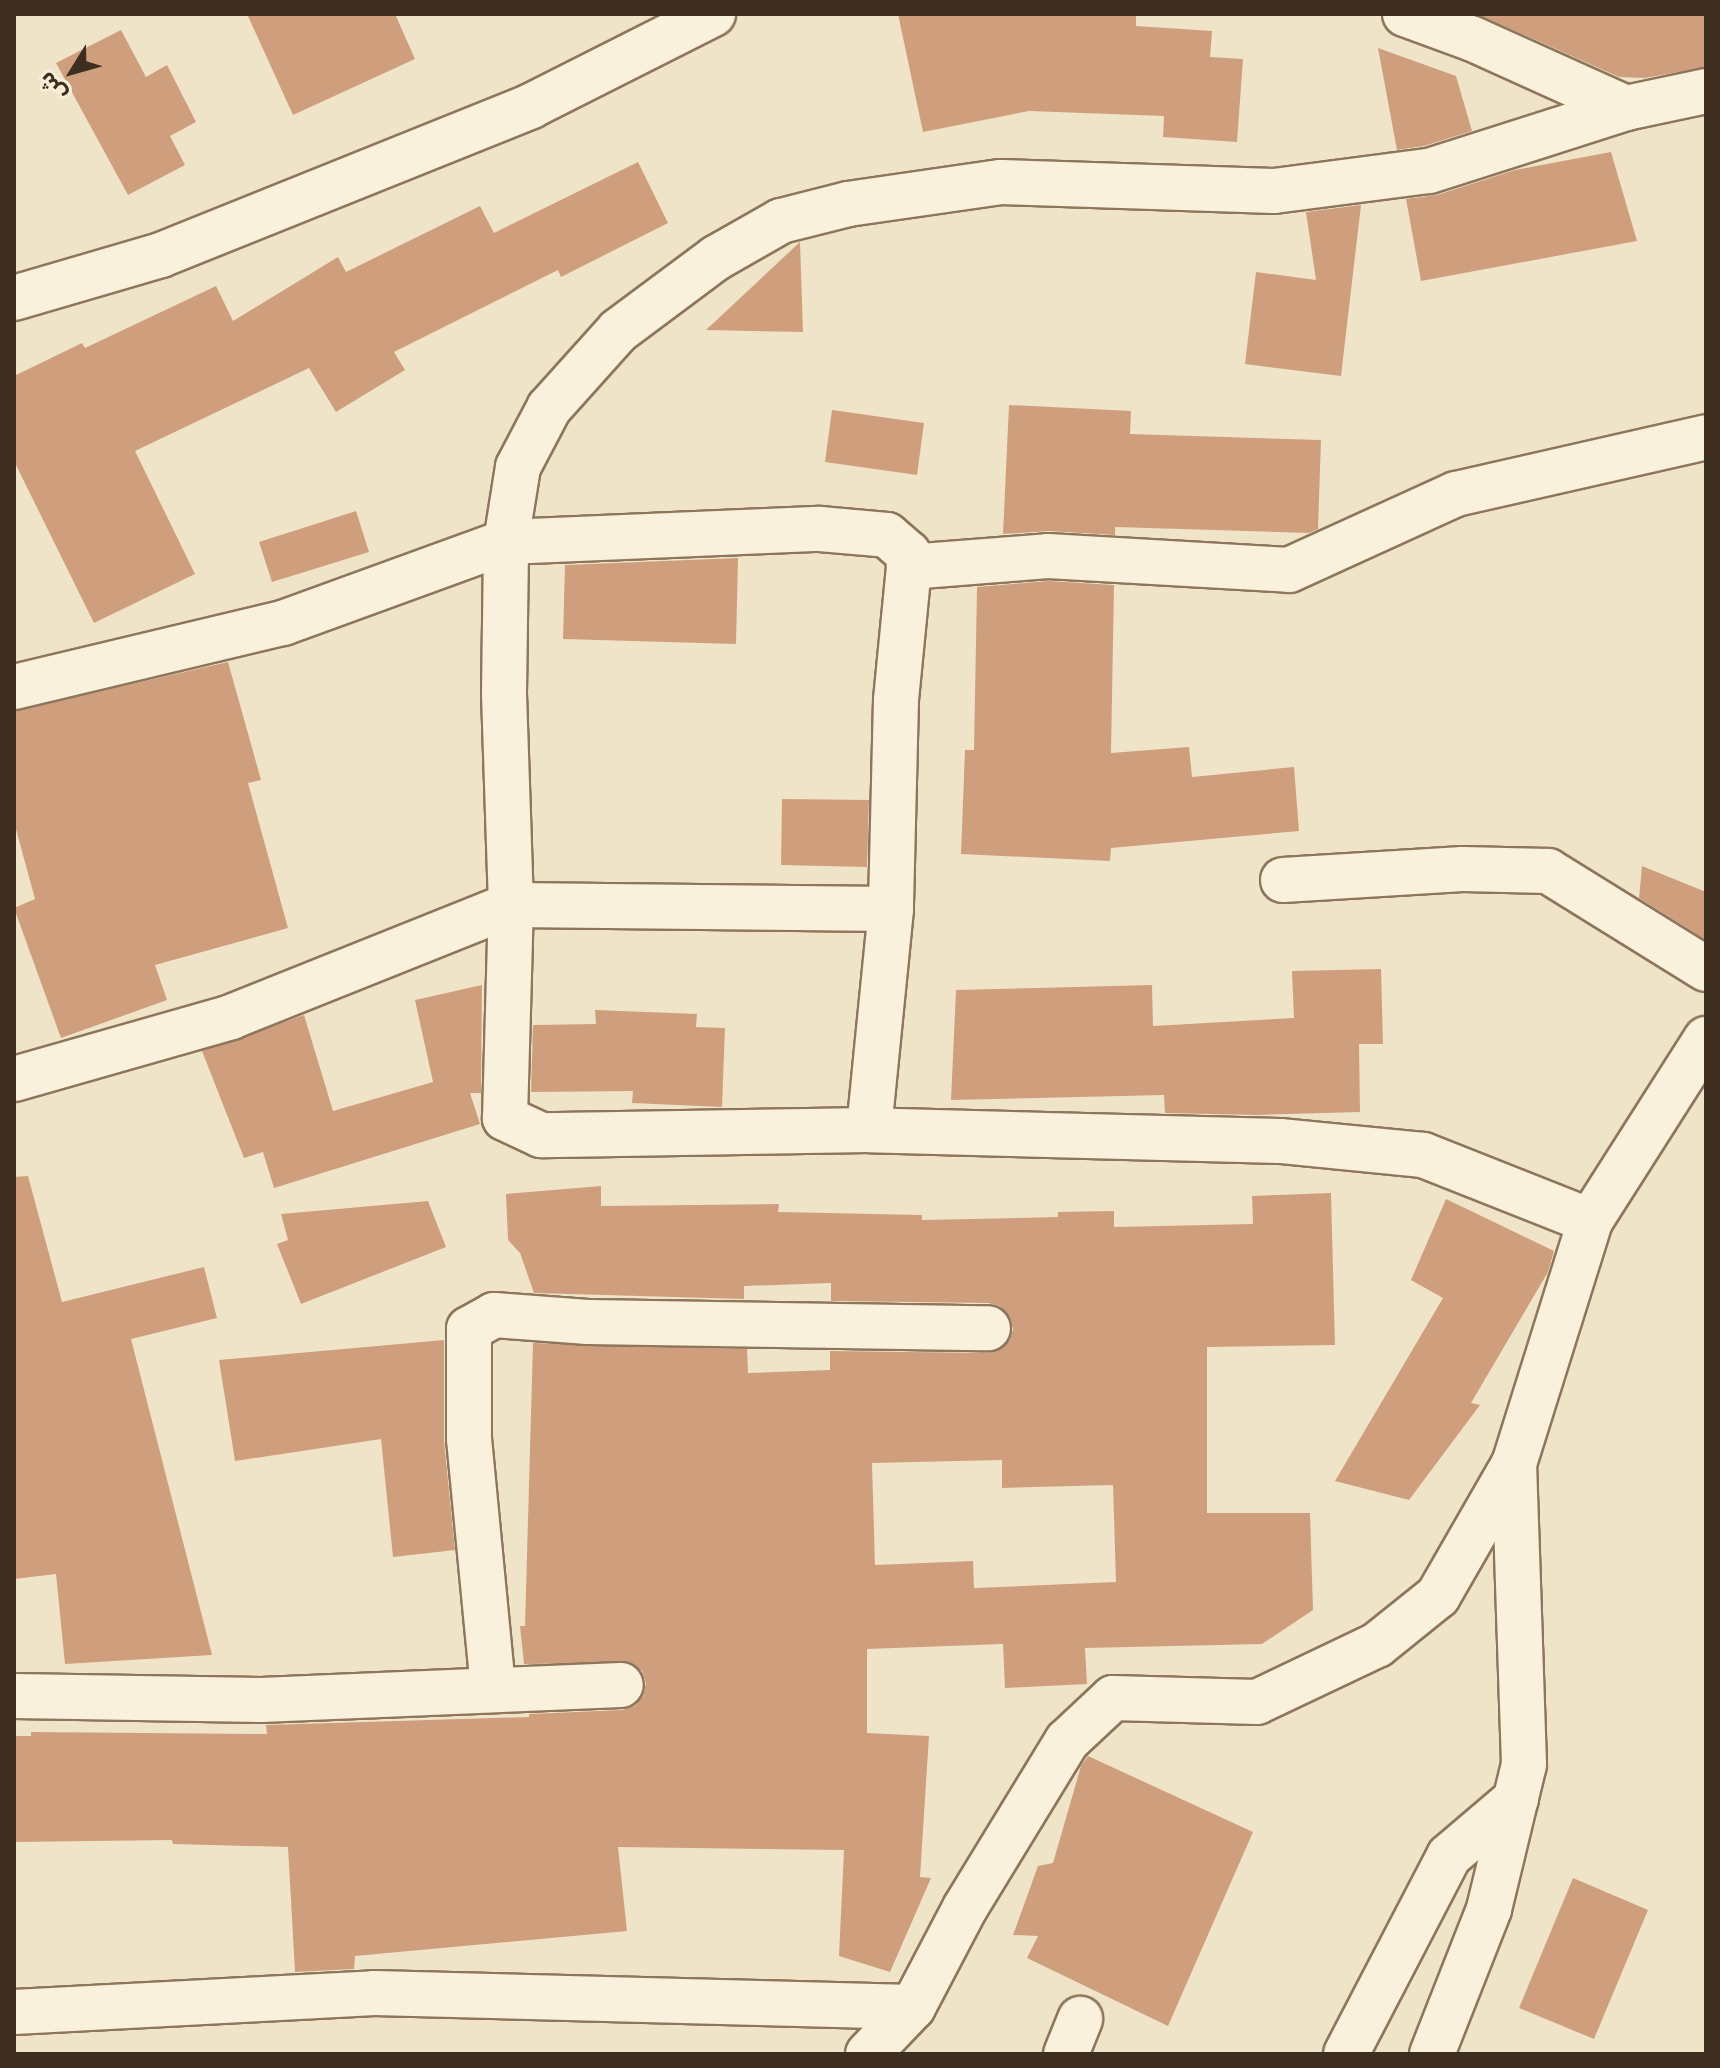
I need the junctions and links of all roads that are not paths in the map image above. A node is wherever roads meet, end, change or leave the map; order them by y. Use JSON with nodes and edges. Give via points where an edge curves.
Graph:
{"nodes":[{"id":1,"x":713,"y":14,"type":"edge"},
{"id":2,"x":1405,"y":14,"type":"edge"},
{"id":3,"x":1706,"y":91,"type":"edge"},
{"id":4,"x":1626,"y":108,"type":"junction"},
{"id":5,"x":14,"y":298,"type":"edge"},
{"id":6,"x":1706,"y":437,"type":"edge"},
{"id":7,"x":506,"y":542,"type":"junction"},
{"id":8,"x":909,"y":567,"type":"junction"},
{"id":9,"x":14,"y":687,"type":"edge"},
{"id":10,"x":1283,"y":880,"type":"dead end"},
{"id":11,"x":511,"y":905,"type":"junction"},
{"id":12,"x":891,"y":909,"type":"junction"},
{"id":13,"x":1706,"y":969,"type":"edge"},
{"id":14,"x":1706,"y":1039,"type":"edge"},
{"id":15,"x":14,"y":1079,"type":"edge"},
{"id":16,"x":869,"y":1130,"type":"junction"},
{"id":17,"x":1590,"y":1221,"type":"junction"},
{"id":18,"x":988,"y":1328,"type":"dead end"},
{"id":19,"x":1514,"y":1464,"type":"junction"},
{"id":20,"x":621,"y":1685,"type":"dead end"},
{"id":21,"x":493,"y":1688,"type":"junction"},
{"id":22,"x":14,"y":1696,"type":"edge"},
{"id":23,"x":1516,"y":1799,"type":"junction"},
{"id":24,"x":913,"y":2007,"type":"junction"},
{"id":25,"x":14,"y":2012,"type":"edge"},
{"id":26,"x":868,"y":2054,"type":"edge"},
{"id":27,"x":1346,"y":2054,"type":"edge"},
{"id":28,"x":1432,"y":2054,"type":"edge"}],
"edges":[{"from":1,"to":5,"type":"street","via":[[531,106],[161,255]]},
{"from":2,"to":4,"type":"street"},
{"from":3,"to":4,"type":"street"},
{"from":4,"to":7,"type":"street","via":[[1429,171],[1274,191],[1001,182],[848,204],[781,221],[716,258],[618,331],[549,408],[518,467]]},
{"from":6,"to":8,"type":"street","via":[[1456,494],[1289,570],[1048,556]]},
{"from":7,"to":8,"type":"street","via":[[820,529],[887,535],[908,553]]},
{"from":7,"to":9,"type":"street","via":[[283,623]]},
{"from":7,"to":11,"type":"street","via":[[504,693]]},
{"from":8,"to":12,"type":"street","via":[[896,700]]},
{"from":10,"to":13,"type":"street","via":[[1463,869],[1548,871]]},
{"from":11,"to":12,"type":"street"},
{"from":11,"to":15,"type":"street","via":[[231,1017]]},
{"from":11,"to":16,"type":"street","via":[[505,1118],[541,1135]]},
{"from":12,"to":16,"type":"street"},
{"from":14,"to":17,"type":"street"},
{"from":16,"to":17,"type":"street","via":[[1280,1141],[1423,1155]]},
{"from":17,"to":19,"type":"street"},
{"from":18,"to":21,"type":"street","via":[[588,1322],[494,1315],[469,1329],[469,1439]]},
{"from":19,"to":23,"type":"street","via":[[1524,1764]]},
{"from":19,"to":24,"type":"street","via":[[1438,1596],[1377,1645],[1257,1702],[1113,1698],[1067,1741],[965,1908]]},
{"from":20,"to":21,"type":"street"},
{"from":21,"to":22,"type":"street","via":[[261,1700]]},
{"from":23,"to":27,"type":"street","via":[[1449,1856]]},
{"from":23,"to":28,"type":"street","via":[[1489,1909]]},
{"from":24,"to":25,"type":"street","via":[[374,1993]]},
{"from":24,"to":26,"type":"street"}]}
